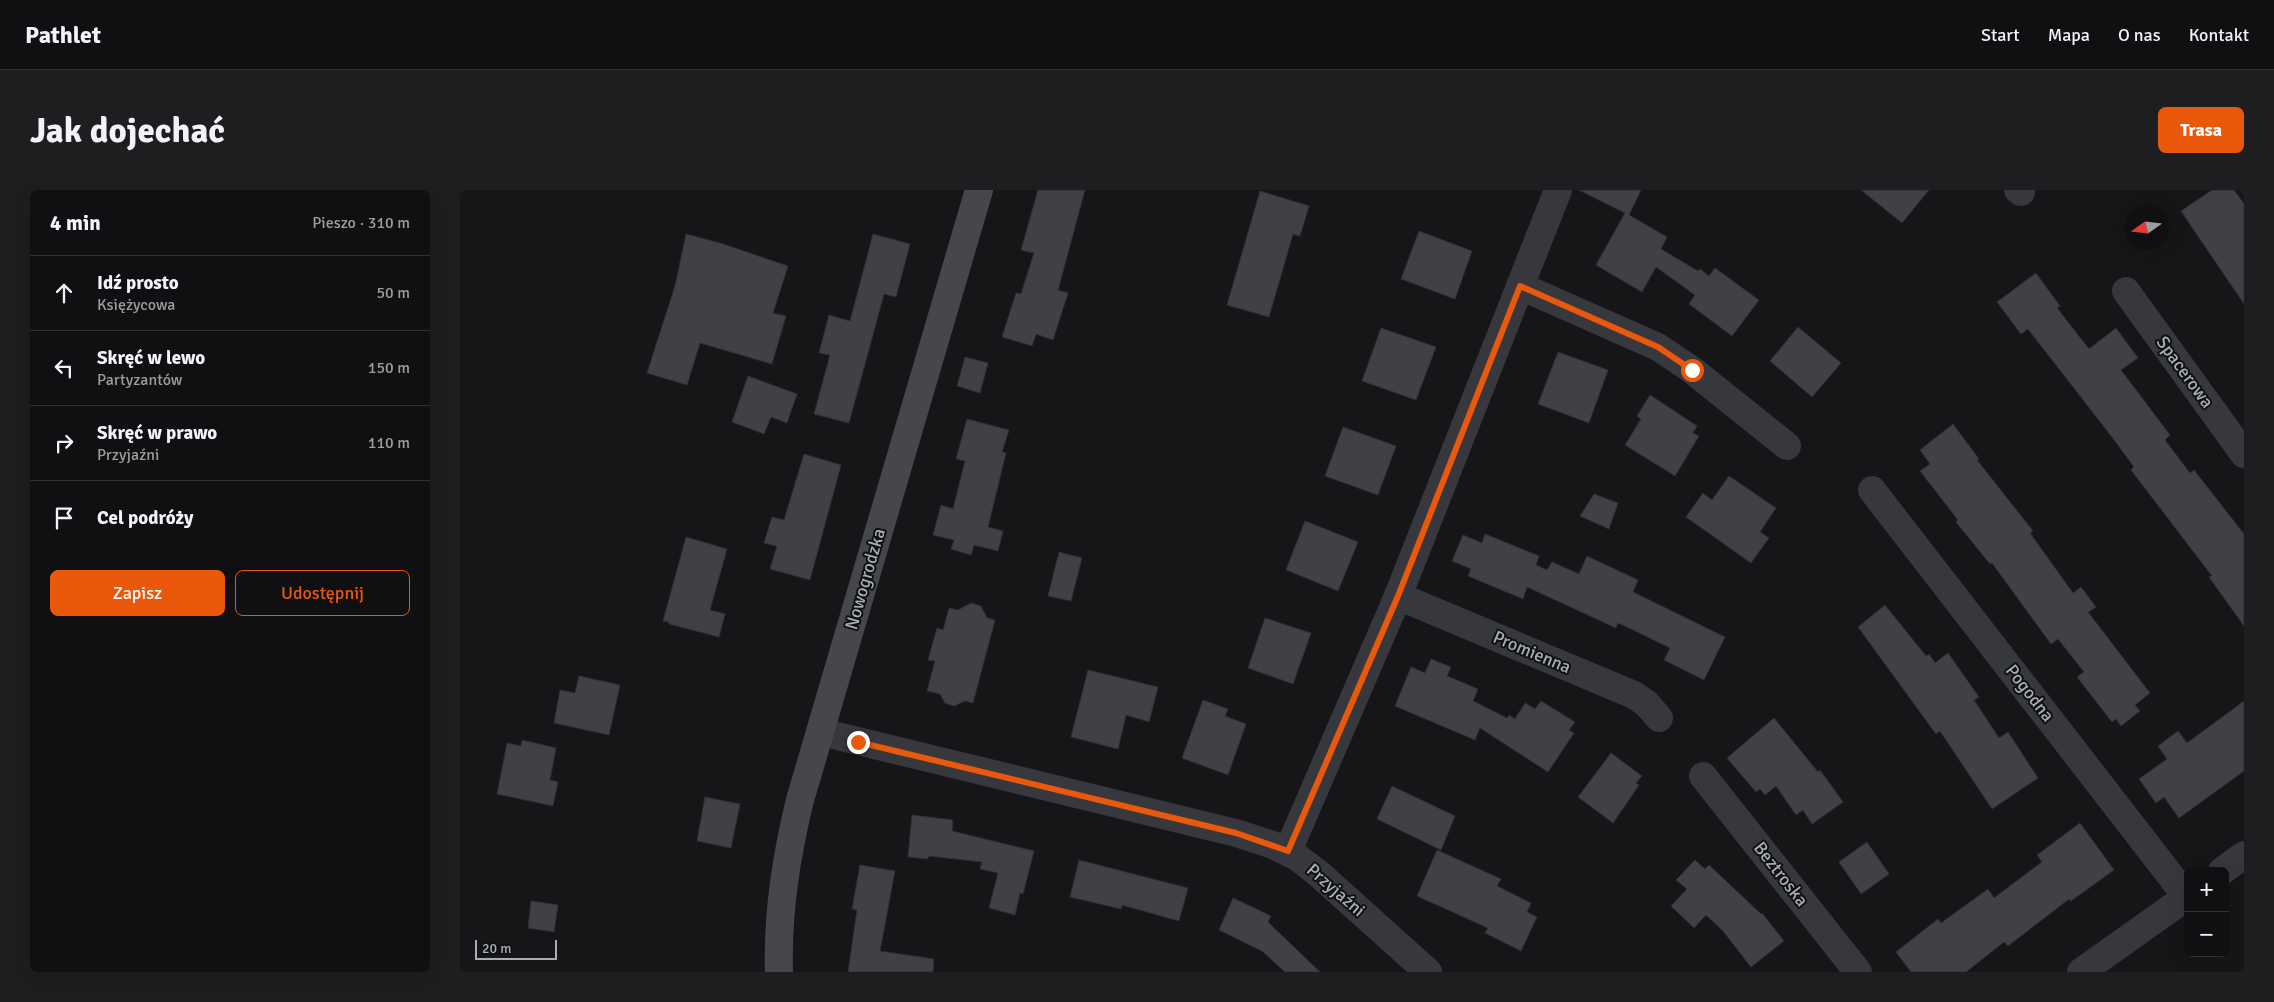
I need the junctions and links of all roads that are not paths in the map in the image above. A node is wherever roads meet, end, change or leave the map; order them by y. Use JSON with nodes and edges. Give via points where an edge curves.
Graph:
{"nodes":[{"id":1,"x":979,"y":190,"type":"edge"},
{"id":2,"x":1558,"y":190,"type":"edge"},
{"id":3,"x":1520,"y":286,"type":"junction"},
{"id":4,"x":2126,"y":290,"type":"dead end"},
{"id":5,"x":1786,"y":446,"type":"dead end"},
{"id":6,"x":2244,"y":454,"type":"edge"},
{"id":7,"x":1872,"y":490,"type":"dead end"},
{"id":8,"x":1398,"y":596,"type":"junction"},
{"id":9,"x":1659,"y":718,"type":"dead end"},
{"id":10,"x":821,"y":732,"type":"junction"},
{"id":11,"x":1703,"y":776,"type":"dead end"},
{"id":12,"x":1288,"y":851,"type":"junction"},
{"id":13,"x":2244,"y":855,"type":"edge"},
{"id":14,"x":2228,"y":867,"type":"edge"},
{"id":15,"x":2184,"y":892,"type":"edge"},
{"id":16,"x":2184,"y":898,"type":"edge"},
{"id":17,"x":779,"y":972,"type":"edge"},
{"id":18,"x":1428,"y":972,"type":"edge"},
{"id":19,"x":1858,"y":972,"type":"edge"},
{"id":20,"x":2081,"y":972,"type":"edge"}],
"edges":[{"from":1,"to":10,"type":"street","name":"Nowogrodzka"},
{"from":2,"to":3,"type":"street"},
{"from":3,"to":5,"type":"street","via":[[1658,347],[1692,370]]},
{"from":3,"to":8,"type":"street"},
{"from":4,"to":6,"type":"street","name":"Spacerowa"},
{"from":7,"to":15,"type":"street","name":"Pogodna"},
{"from":8,"to":9,"type":"street","name":"Promienna","via":[[1634,695],[1648,704]]},
{"from":8,"to":12,"type":"street"},
{"from":10,"to":12,"type":"street","name":"Przyjaźni","via":[[1236,833]]},
{"from":10,"to":17,"type":"street","name":"Nowogrodzka","via":[[787,856],[780,916]]},
{"from":11,"to":19,"type":"street","name":"Beztroska"},
{"from":12,"to":18,"type":"street","name":"Przyjaźni","via":[[1319,874]]},
{"from":13,"to":14,"type":"street"},
{"from":16,"to":20,"type":"street"}]}
